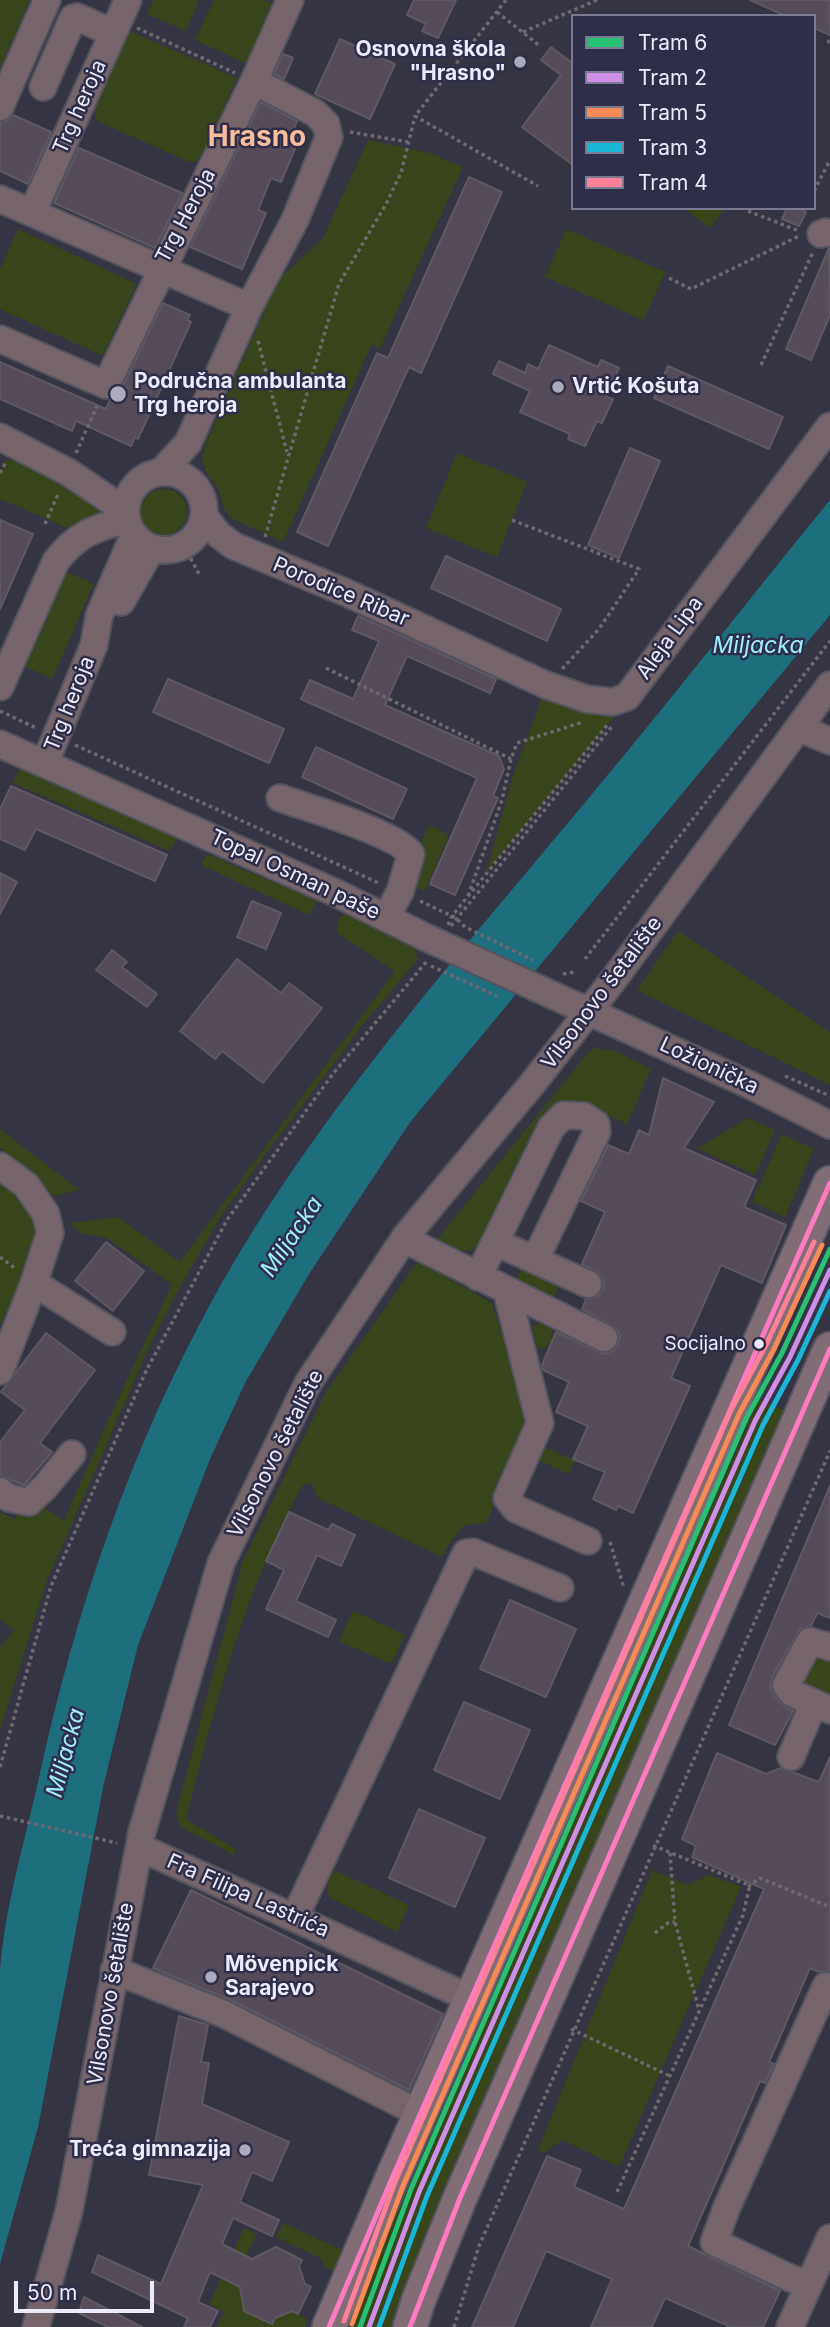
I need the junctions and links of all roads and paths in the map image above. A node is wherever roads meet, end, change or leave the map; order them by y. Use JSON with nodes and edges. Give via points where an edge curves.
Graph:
{"nodes":[{"id":1,"x":47,"y":0,"type":"edge"},
{"id":2,"x":289,"y":0,"type":"edge"},
{"id":3,"x":506,"y":0,"type":"edge"},
{"id":4,"x":597,"y":0,"type":"edge"},
{"id":5,"x":497,"y":12,"type":"junction"},
{"id":6,"x":120,"y":18,"type":"edge"},
{"id":7,"x":523,"y":32,"type":"junction"},
{"id":8,"x":540,"y":46,"type":"dead end"},
{"id":9,"x":254,"y":81,"type":"junction"},
{"id":10,"x":43,"y":87,"type":"dead end"},
{"id":11,"x":0,"y":107,"type":"edge"},
{"id":12,"x":415,"y":116,"type":"junction"},
{"id":13,"x":327,"y":129,"type":"junction"},
{"id":14,"x":409,"y":142,"type":"junction"},
{"id":15,"x":830,"y":160,"type":"edge"},
{"id":16,"x":538,"y":186,"type":"dead end"},
{"id":17,"x":816,"y":187,"type":"edge"},
{"id":18,"x":0,"y":199,"type":"edge"},
{"id":19,"x":748,"y":211,"type":"dead end"},
{"id":20,"x":32,"y":213,"type":"junction"},
{"id":21,"x":826,"y":234,"type":"edge"},
{"id":22,"x":162,"y":271,"type":"junction"},
{"id":23,"x":668,"y":278,"type":"dead end"},
{"id":24,"x":249,"y":307,"type":"junction"},
{"id":25,"x":0,"y":339,"type":"edge"},
{"id":26,"x":761,"y":365,"type":"dead end"},
{"id":27,"x":106,"y":385,"type":"junction"},
{"id":28,"x":830,"y":426,"type":"edge"},
{"id":29,"x":0,"y":437,"type":"edge"},
{"id":30,"x":288,"y":454,"type":"junction"},
{"id":31,"x":68,"y":473,"type":"junction"},
{"id":32,"x":172,"y":474,"type":"junction"},
{"id":33,"x":204,"y":516,"type":"junction"},
{"id":34,"x":134,"y":520,"type":"junction"},
{"id":35,"x":512,"y":520,"type":"dead end"},
{"id":36,"x":45,"y":524,"type":"dead end"},
{"id":37,"x":184,"y":546,"type":"junction"},
{"id":38,"x":234,"y":546,"type":"junction"},
{"id":39,"x":260,"y":557,"type":"junction"},
{"id":40,"x":199,"y":574,"type":"dead end"},
{"id":41,"x":448,"y":639,"type":"joint"},
{"id":42,"x":830,"y":641,"type":"edge"},
{"id":43,"x":326,"y":668,"type":"dead end"},
{"id":44,"x":546,"y":685,"type":"junction"},
{"id":45,"x":830,"y":685,"type":"edge"},
{"id":46,"x":0,"y":687,"type":"edge"},
{"id":47,"x":0,"y":711,"type":"edge"},
{"id":48,"x":594,"y":718,"type":"dead end"},
{"id":49,"x":799,"y":728,"type":"junction"},
{"id":50,"x":57,"y":737,"type":"junction"},
{"id":51,"x":830,"y":741,"type":"edge"},
{"id":52,"x":0,"y":744,"type":"edge"},
{"id":53,"x":511,"y":759,"type":"junction"},
{"id":54,"x":45,"y":764,"type":"junction"},
{"id":55,"x":280,"y":798,"type":"dead end"},
{"id":56,"x":400,"y":892,"type":"junction"},
{"id":57,"x":464,"y":908,"type":"dead end"},
{"id":58,"x":386,"y":917,"type":"junction"},
{"id":59,"x":448,"y":944,"type":"junction"},
{"id":60,"x":584,"y":959,"type":"dead end"},
{"id":61,"x":538,"y":962,"type":"dead end"},
{"id":62,"x":435,"y":970,"type":"dead end"},
{"id":63,"x":575,"y":972,"type":"dead end"},
{"id":64,"x":563,"y":974,"type":"dead end"},
{"id":65,"x":498,"y":997,"type":"dead end"},
{"id":66,"x":588,"y":1012,"type":"junction"},
{"id":67,"x":829,"y":1124,"type":"edge"},
{"id":68,"x":0,"y":1166,"type":"edge"},
{"id":69,"x":830,"y":1183,"type":"edge"},
{"id":70,"x":406,"y":1236,"type":"junction"},
{"id":71,"x":495,"y":1242,"type":"junction"},
{"id":72,"x":535,"y":1260,"type":"junction"},
{"id":73,"x":478,"y":1277,"type":"junction"},
{"id":74,"x":34,"y":1283,"type":"junction"},
{"id":75,"x":588,"y":1283,"type":"dead end"},
{"id":76,"x":507,"y":1292,"type":"junction"},
{"id":77,"x":112,"y":1332,"type":"dead end"},
{"id":78,"x":604,"y":1338,"type":"dead end"},
{"id":79,"x":830,"y":1349,"type":"edge"},
{"id":80,"x":1,"y":1367,"type":"edge"},
{"id":81,"x":830,"y":1451,"type":"edge"},
{"id":82,"x":72,"y":1454,"type":"dead end"},
{"id":83,"x":0,"y":1491,"type":"edge"},
{"id":84,"x":588,"y":1541,"type":"joint"},
{"id":85,"x":560,"y":1588,"type":"dead end"},
{"id":86,"x":641,"y":1614,"type":"junction"},
{"id":87,"x":830,"y":1647,"type":"edge"},
{"id":88,"x":822,"y":1707,"type":"edge"},
{"id":89,"x":791,"y":1757,"type":"dead end"},
{"id":90,"x":0,"y":1767,"type":"edge"},
{"id":91,"x":0,"y":1816,"type":"edge"},
{"id":92,"x":128,"y":1845,"type":"junction"},
{"id":93,"x":653,"y":1846,"type":"junction"},
{"id":94,"x":670,"y":1853,"type":"junction"},
{"id":95,"x":748,"y":1887,"type":"junction"},
{"id":96,"x":830,"y":1907,"type":"edge"},
{"id":97,"x":295,"y":1917,"type":"junction"},
{"id":98,"x":675,"y":1922,"type":"junction"},
{"id":99,"x":655,"y":1933,"type":"dead end"},
{"id":100,"x":114,"y":1970,"type":"junction"},
{"id":101,"x":830,"y":1988,"type":"edge"},
{"id":102,"x":472,"y":1999,"type":"junction"},
{"id":103,"x":699,"y":2012,"type":"junction"},
{"id":104,"x":572,"y":2029,"type":"junction"},
{"id":105,"x":670,"y":2076,"type":"junction"},
{"id":106,"x":407,"y":2107,"type":"dead end"},
{"id":107,"x":617,"y":2192,"type":"dead end"},
{"id":108,"x":740,"y":2237,"type":"dead end"},
{"id":109,"x":830,"y":2238,"type":"edge"},
{"id":110,"x":811,"y":2279,"type":"junction"},
{"id":111,"x":38,"y":2326,"type":"edge"},
{"id":112,"x":329,"y":2327,"type":"edge"},
{"id":113,"x":410,"y":2327,"type":"edge"},
{"id":114,"x":454,"y":2327,"type":"edge"},
{"id":115,"x":789,"y":2327,"type":"edge"}],
"edges":[{"from":1,"to":11,"type":"street"},
{"from":2,"to":9,"type":"street","name":"Trg Heroja"},
{"from":3,"to":5,"type":"path"},
{"from":4,"to":7,"type":"path"},
{"from":5,"to":7,"type":"path"},
{"from":5,"to":12,"type":"path"},
{"from":6,"to":9,"type":"path"},
{"from":6,"to":10,"type":"street","via":[[73,18]]},
{"from":6,"to":20,"type":"street","name":"Trg heroja"},
{"from":7,"to":8,"type":"path"},
{"from":9,"to":13,"type":"street","via":[[315,113]]},
{"from":9,"to":22,"type":"street","name":"Trg Heroja"},
{"from":12,"to":14,"type":"path"},
{"from":12,"to":16,"type":"path"},
{"from":13,"to":14,"type":"path"},
{"from":13,"to":24,"type":"street","via":[[329,137],[295,220]]},
{"from":14,"to":30,"type":"path","via":[[386,204],[339,284]]},
{"from":15,"to":17,"type":"path"},
{"from":18,"to":20,"type":"street","name":"Trg Heroja"},
{"from":19,"to":23,"type":"path","via":[[804,233],[691,289]]},
{"from":20,"to":22,"type":"street","name":"Trg Heroja"},
{"from":21,"to":26,"type":"path"},
{"from":22,"to":24,"type":"street"},
{"from":22,"to":27,"type":"street"},
{"from":24,"to":30,"type":"path"},
{"from":24,"to":32,"type":"street"},
{"from":25,"to":27,"type":"street"},
{"from":27,"to":31,"type":"path"},
{"from":28,"to":44,"type":"street","name":"Aleja Lipa","via":[[627,697],[612,702],[587,699]]},
{"from":29,"to":31,"type":"street"},
{"from":30,"to":39,"type":"path"},
{"from":31,"to":34,"type":"street"},
{"from":31,"to":36,"type":"path"},
{"from":32,"to":33,"type":"street","via":[[197,487]]},
{"from":32,"to":34,"type":"street","via":[[148,476]]},
{"from":33,"to":37,"type":"street","via":[[196,536]]},
{"from":33,"to":38,"type":"street","name":"Porodice Ribar"},
{"from":34,"to":37,"type":"street","via":[[171,550]]},
{"from":34,"to":46,"type":"street","via":[[84,533],[61,554]]},
{"from":34,"to":50,"type":"street","name":"Trg heroja","via":[[99,616],[94,645]]},
{"from":35,"to":44,"type":"path","via":[[639,569],[599,628]]},
{"from":37,"to":38,"type":"street","name":"Porodice Ribar"},
{"from":37,"to":40,"type":"path"},
{"from":38,"to":39,"type":"street","name":"Porodice Ribar"},
{"from":39,"to":41,"type":"street","name":"Porodice Ribar"},
{"from":41,"to":44,"type":"street","name":"Aleja Lipa"},
{"from":42,"to":60,"type":"path"},
{"from":43,"to":53,"type":"path"},
{"from":45,"to":49,"type":"street","name":"Vilsonovo šetalište"},
{"from":47,"to":50,"type":"path"},
{"from":48,"to":53,"type":"path","via":[[517,743]]},
{"from":49,"to":51,"type":"street"},
{"from":49,"to":66,"type":"street","name":"Vilsonovo šetalište"},
{"from":50,"to":54,"type":"street","name":"Trg heroja"},
{"from":50,"to":56,"type":"path"},
{"from":52,"to":54,"type":"street","name":"Topal Osman paše"},
{"from":53,"to":57,"type":"path","via":[[502,800]]},
{"from":54,"to":58,"type":"street","name":"Topal Osman paše"},
{"from":55,"to":56,"type":"street","via":[[407,848],[411,854]]},
{"from":56,"to":58,"type":"street"},
{"from":56,"to":59,"type":"path","via":[[456,918]]},
{"from":58,"to":59,"type":"street","name":"Topal Osman paše"},
{"from":59,"to":61,"type":"path"},
{"from":59,"to":66,"type":"street","name":"Topal Osman paše"},
{"from":59,"to":90,"type":"path","via":[[332,1075],[227,1220],[146,1371],[51,1587]]},
{"from":62,"to":65,"type":"path"},
{"from":63,"to":64,"type":"path"},
{"from":66,"to":67,"type":"street","name":"Ložionička"},
{"from":66,"to":70,"type":"street","name":"Vilsonovo šetalište"},
{"from":68,"to":74,"type":"street","via":[[26,1185],[46,1214],[50,1233]]},
{"from":69,"to":86,"type":"main road"},
{"from":70,"to":73,"type":"street"},
{"from":70,"to":92,"type":"street","name":"Vilsonovo šetalište","via":[[308,1383],[221,1563]]},
{"from":71,"to":72,"type":"street"},
{"from":71,"to":72,"type":"street","via":[[551,1128],[565,1115],[592,1119],[597,1132]]},
{"from":71,"to":73,"type":"street"},
{"from":72,"to":75,"type":"street"},
{"from":73,"to":76,"type":"street"},
{"from":74,"to":77,"type":"street"},
{"from":74,"to":80,"type":"street"},
{"from":76,"to":78,"type":"street"},
{"from":76,"to":84,"type":"street","via":[[540,1423],[507,1497],[516,1509]]},
{"from":79,"to":113,"type":"main road","via":[[460,2198]]},
{"from":81,"to":93,"type":"path"},
{"from":82,"to":83,"type":"street","via":[[29,1502]]},
{"from":84,"to":86,"type":"path","via":[[597,1535],[609,1536],[631,1609]]},
{"from":85,"to":97,"type":"street","via":[[466,1553]]},
{"from":86,"to":102,"type":"main road"},
{"from":87,"to":88,"type":"street","via":[[810,1641],[786,1685],[792,1693]]},
{"from":88,"to":89,"type":"street"},
{"from":91,"to":92,"type":"path"},
{"from":92,"to":97,"type":"street","name":"Fra Filipa Lastrića"},
{"from":92,"to":100,"type":"street","name":"Vilsonovo šetalište"},
{"from":93,"to":94,"type":"path"},
{"from":93,"to":104,"type":"path"},
{"from":94,"to":95,"type":"path"},
{"from":94,"to":98,"type":"path"},
{"from":95,"to":96,"type":"path","via":[[760,1878]]},
{"from":95,"to":103,"type":"path","via":[[743,1915]]},
{"from":97,"to":102,"type":"street","name":"Fra Filipa Lastrića"},
{"from":98,"to":99,"type":"path"},
{"from":98,"to":103,"type":"path"},
{"from":100,"to":106,"type":"street","via":[[224,2014]]},
{"from":100,"to":111,"type":"street","name":"Vilsonovo šetalište","via":[[69,2211]]},
{"from":101,"to":110,"type":"street","via":[[826,1986],[714,2242],[790,2278]]},
{"from":102,"to":112,"type":"main road"},
{"from":103,"to":105,"type":"path"},
{"from":104,"to":105,"type":"path"},
{"from":104,"to":114,"type":"path","via":[[479,2246]]},
{"from":105,"to":107,"type":"path"},
{"from":108,"to":110,"type":"street"},
{"from":109,"to":110,"type":"street"},
{"from":110,"to":115,"type":"street"}]}
